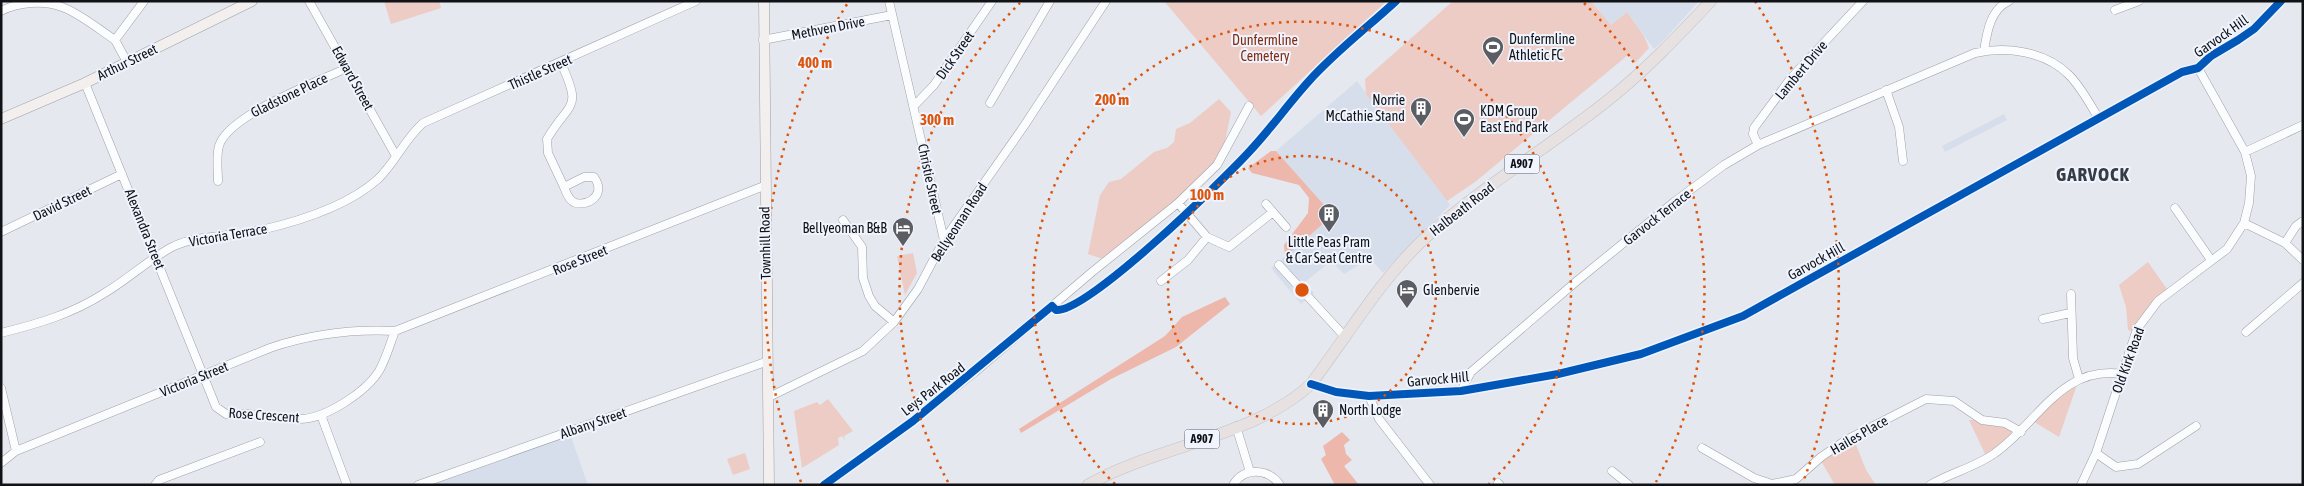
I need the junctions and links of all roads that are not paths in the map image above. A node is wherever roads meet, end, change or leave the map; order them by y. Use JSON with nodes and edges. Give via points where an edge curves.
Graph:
{"nodes":[{"id":1,"x":144,"y":1,"type":"edge"},
{"id":2,"x":252,"y":1,"type":"edge"},
{"id":3,"x":309,"y":1,"type":"edge"},
{"id":4,"x":696,"y":1,"type":"edge"},
{"id":5,"x":764,"y":1,"type":"edge"},
{"id":6,"x":889,"y":1,"type":"edge"},
{"id":7,"x":992,"y":1,"type":"edge"},
{"id":8,"x":1050,"y":1,"type":"edge"},
{"id":9,"x":1106,"y":1,"type":"edge"},
{"id":10,"x":1711,"y":1,"type":"edge"},
{"id":11,"x":1863,"y":1,"type":"edge"},
{"id":12,"x":2009,"y":1,"type":"edge"},
{"id":13,"x":2139,"y":1,"type":"edge"},
{"id":14,"x":2281,"y":1,"type":"edge"},
{"id":15,"x":10,"y":4,"type":"edge"},
{"id":16,"x":2115,"y":10,"type":"dead end"},
{"id":17,"x":1,"y":11,"type":"edge"},
{"id":18,"x":892,"y":16,"type":"junction"},
{"id":19,"x":115,"y":40,"type":"junction"},
{"id":20,"x":763,"y":40,"type":"junction"},
{"id":21,"x":1984,"y":51,"type":"junction"},
{"id":22,"x":127,"y":62,"type":"junction"},
{"id":23,"x":561,"y":63,"type":"junction"},
{"id":24,"x":346,"y":68,"type":"junction"},
{"id":25,"x":2198,"y":68,"type":"junction"},
{"id":26,"x":85,"y":83,"type":"junction"},
{"id":27,"x":1886,"y":90,"type":"junction"},
{"id":28,"x":990,"y":103,"type":"dead end"},
{"id":29,"x":914,"y":106,"type":"junction"},
{"id":30,"x":1249,"y":106,"type":"dead end"},
{"id":31,"x":1,"y":119,"type":"edge"},
{"id":32,"x":2100,"y":119,"type":"junction"},
{"id":33,"x":2303,"y":125,"type":"edge"},
{"id":34,"x":1758,"y":145,"type":"junction"},
{"id":35,"x":2245,"y":152,"type":"junction"},
{"id":36,"x":396,"y":156,"type":"junction"},
{"id":37,"x":1903,"y":161,"type":"dead end"},
{"id":38,"x":122,"y":174,"type":"junction"},
{"id":39,"x":218,"y":181,"type":"dead end"},
{"id":40,"x":764,"y":186,"type":"junction"},
{"id":41,"x":564,"y":187,"type":"junction"},
{"id":42,"x":1178,"y":203,"type":"junction"},
{"id":43,"x":1266,"y":204,"type":"dead end"},
{"id":44,"x":2175,"y":208,"type":"dead end"},
{"id":45,"x":1273,"y":212,"type":"junction"},
{"id":46,"x":843,"y":220,"type":"dead end"},
{"id":47,"x":2303,"y":221,"type":"edge"},
{"id":48,"x":2244,"y":223,"type":"junction"},
{"id":49,"x":1286,"y":227,"type":"dead end"},
{"id":50,"x":1,"y":232,"type":"edge"},
{"id":51,"x":1207,"y":237,"type":"junction"},
{"id":52,"x":944,"y":240,"type":"junction"},
{"id":53,"x":2285,"y":243,"type":"junction"},
{"id":54,"x":156,"y":257,"type":"junction"},
{"id":55,"x":2211,"y":260,"type":"junction"},
{"id":56,"x":2303,"y":260,"type":"edge"},
{"id":57,"x":1279,"y":265,"type":"dead end"},
{"id":58,"x":1161,"y":281,"type":"dead end"},
{"id":59,"x":2303,"y":283,"type":"edge"},
{"id":60,"x":2071,"y":294,"type":"dead end"},
{"id":61,"x":2070,"y":313,"type":"junction"},
{"id":62,"x":2043,"y":319,"type":"dead end"},
{"id":63,"x":894,"y":322,"type":"junction"},
{"id":64,"x":395,"y":331,"type":"junction"},
{"id":65,"x":2246,"y":332,"type":"dead end"},
{"id":66,"x":1,"y":333,"type":"edge"},
{"id":67,"x":1346,"y":338,"type":"junction"},
{"id":68,"x":768,"y":361,"type":"junction"},
{"id":69,"x":2122,"y":374,"type":"junction"},
{"id":70,"x":203,"y":375,"type":"junction"},
{"id":71,"x":2079,"y":379,"type":"junction"},
{"id":72,"x":1311,"y":384,"type":"junction"},
{"id":73,"x":1,"y":388,"type":"edge"},
{"id":74,"x":1461,"y":391,"type":"junction"},
{"id":75,"x":1369,"y":396,"type":"junction"},
{"id":76,"x":770,"y":397,"type":"junction"},
{"id":77,"x":321,"y":415,"type":"junction"},
{"id":78,"x":1236,"y":426,"type":"junction"},
{"id":79,"x":2196,"y":426,"type":"dead end"},
{"id":80,"x":2021,"y":432,"type":"junction"},
{"id":81,"x":260,"y":442,"type":"dead end"},
{"id":82,"x":1702,"y":448,"type":"dead end"},
{"id":83,"x":16,"y":452,"type":"junction"},
{"id":84,"x":2096,"y":454,"type":"junction"},
{"id":85,"x":1,"y":463,"type":"edge"},
{"id":86,"x":1612,"y":471,"type":"dead end"},
{"id":87,"x":1250,"y":472,"type":"junction"},
{"id":88,"x":1102,"y":481,"type":"edge"},
{"id":89,"x":156,"y":485,"type":"edge"},
{"id":90,"x":347,"y":485,"type":"edge"},
{"id":91,"x":418,"y":485,"type":"edge"},
{"id":92,"x":769,"y":485,"type":"edge"},
{"id":93,"x":824,"y":485,"type":"edge"},
{"id":94,"x":1088,"y":485,"type":"edge"},
{"id":95,"x":1233,"y":485,"type":"edge"},
{"id":96,"x":1280,"y":485,"type":"edge"},
{"id":97,"x":1430,"y":485,"type":"edge"},
{"id":98,"x":1630,"y":485,"type":"edge"},
{"id":99,"x":1930,"y":485,"type":"edge"},
{"id":100,"x":2081,"y":485,"type":"edge"}],
"edges":[{"from":1,"to":19,"type":"street"},
{"from":2,"to":22,"type":"street","name":"Arthur Street"},
{"from":3,"to":24,"type":"street","name":"Edward Street"},
{"from":4,"to":23,"type":"street","name":"Thistle Street"},
{"from":5,"to":20,"type":"street","name":"Townhill Road"},
{"from":6,"to":18,"type":"street","name":"Christie Street"},
{"from":7,"to":29,"type":"street","name":"Dick Street","via":[[934,85]]},
{"from":8,"to":28,"type":"street"},
{"from":9,"to":52,"type":"street","name":"Bellyeoman Road"},
{"from":10,"to":67,"type":"main road","name":"Halbeath Road","number":"A907","via":[[1667,48],[1608,100],[1452,215],[1426,238],[1398,265]]},
{"from":11,"to":34,"type":"street","name":"Lambert Drive","via":[[1791,78],[1754,128]]},
{"from":12,"to":21,"type":"street","via":[[2002,4],[1990,22]]},
{"from":13,"to":16,"type":"street"},
{"from":14,"to":25,"type":"street","name":"Garvock Hill","via":[[2254,28]]},
{"from":15,"to":17,"type":"street"},
{"from":15,"to":19,"type":"street","via":[[37,3],[62,7]]},
{"from":18,"to":20,"type":"street","name":"Methven Drive"},
{"from":18,"to":29,"type":"street","name":"Christie Street"},
{"from":19,"to":22,"type":"street"},
{"from":20,"to":40,"type":"street","name":"Townhill Road"},
{"from":21,"to":27,"type":"street","name":"Garvock Terrace"},
{"from":21,"to":32,"type":"street","name":"Garvock Terrace","via":[[2025,52],[2059,67],[2080,89]]},
{"from":22,"to":26,"type":"street","name":"Arthur Street"},
{"from":23,"to":36,"type":"street","name":"Thistle Street","via":[[423,123]]},
{"from":23,"to":41,"type":"street","via":[[573,90],[572,99],[570,108],[547,139],[546,146]]},
{"from":24,"to":36,"type":"street","name":"Edward Street"},
{"from":24,"to":39,"type":"street","name":"Gladstone Place","via":[[249,114],[228,130],[219,145]]},
{"from":25,"to":32,"type":"street","name":"Garvock Hill","via":[[2182,72]]},
{"from":25,"to":35,"type":"street","name":"Old Kirk Road"},
{"from":26,"to":31,"type":"street","name":"Arthur Street"},
{"from":26,"to":38,"type":"street","name":"Alexandra Street"},
{"from":27,"to":34,"type":"street","name":"Garvock Terrace"},
{"from":27,"to":37,"type":"street","via":[[1899,127]]},
{"from":29,"to":52,"type":"street","name":"Christie Street"},
{"from":30,"to":42,"type":"street","name":"Leys Park Road","via":[[1217,165]]},
{"from":32,"to":74,"type":"street","name":"Garvock Hill","via":[[1743,316],[1641,354],[1558,374]]},
{"from":33,"to":35,"type":"street"},
{"from":34,"to":74,"type":"street","name":"Garvock Terrace","via":[[1724,165],[1674,202],[1578,280],[1471,372]]},
{"from":35,"to":48,"type":"street","name":"Old Kirk Road","via":[[2251,176]]},
{"from":36,"to":54,"type":"street","name":"Victoria Terrace","via":[[379,178],[353,197],[332,206],[262,230],[188,241]]},
{"from":38,"to":50,"type":"street","name":"David Street"},
{"from":38,"to":54,"type":"street","name":"Alexandra Street"},
{"from":40,"to":64,"type":"street","name":"Rose Street"},
{"from":40,"to":68,"type":"street","name":"Townhill Road"},
{"from":41,"to":41,"type":"street","via":[[584,177],[594,177],[600,192],[597,197],[576,204]]},
{"from":42,"to":51,"type":"street"},
{"from":42,"to":93,"type":"street","name":"Leys Park Road","via":[[975,372]]},
{"from":43,"to":45,"type":"street"},
{"from":44,"to":55,"type":"street"},
{"from":45,"to":49,"type":"street"},
{"from":45,"to":51,"type":"street","via":[[1229,247]]},
{"from":46,"to":63,"type":"street","via":[[862,247],[863,278],[869,296],[875,306]]},
{"from":47,"to":53,"type":"street"},
{"from":48,"to":53,"type":"street"},
{"from":48,"to":55,"type":"street","name":"Old Kirk Road","via":[[2227,249]]},
{"from":51,"to":58,"type":"street","via":[[1188,260]]},
{"from":52,"to":63,"type":"street","name":"Bellyeoman Road","via":[[918,289]]},
{"from":53,"to":56,"type":"street"},
{"from":54,"to":66,"type":"street","name":"Victoria Terrace","via":[[101,296],[53,319]]},
{"from":54,"to":70,"type":"street","name":"Alexandra Street"},
{"from":55,"to":69,"type":"street","name":"Old Kirk Road","via":[[2158,301],[2137,329]]},
{"from":57,"to":67,"type":"street"},
{"from":59,"to":65,"type":"street"},
{"from":60,"to":61,"type":"street"},
{"from":61,"to":62,"type":"street"},
{"from":61,"to":71,"type":"street","via":[[2072,358]]},
{"from":63,"to":76,"type":"street","name":"Bellyeoman Road","via":[[863,351]]},
{"from":64,"to":70,"type":"street","name":"Victoria Street","via":[[344,332],[300,338]]},
{"from":64,"to":77,"type":"street","name":"Rose Crescent","via":[[380,370],[366,386]]},
{"from":67,"to":72,"type":"main road","number":"A907"},
{"from":68,"to":76,"type":"street","name":"Townhill Road"},
{"from":68,"to":91,"type":"street","name":"Albany Street"},
{"from":69,"to":71,"type":"street","via":[[2104,372]]},
{"from":69,"to":84,"type":"street","name":"Old Kirk Road"},
{"from":70,"to":77,"type":"street","name":"Rose Crescent","via":[[216,407],[226,414],[245,412],[300,420]]},
{"from":70,"to":83,"type":"street","name":"Victoria Street"},
{"from":71,"to":80,"type":"street","via":[[2050,399]]},
{"from":72,"to":75,"type":"street","name":"Garvock Hill","via":[[1336,392]]},
{"from":72,"to":78,"type":"main road","number":"A907","via":[[1300,395],[1270,413]]},
{"from":73,"to":83,"type":"street"},
{"from":74,"to":75,"type":"street","name":"Garvock Hill"},
{"from":75,"to":97,"type":"street","via":[[1384,426]]},
{"from":76,"to":92,"type":"street","name":"Townhill Road"},
{"from":77,"to":90,"type":"street"},
{"from":78,"to":87,"type":"street"},
{"from":78,"to":88,"type":"main road","number":"A907","via":[[1125,466]]},
{"from":79,"to":84,"type":"street","via":[[2138,464],[2116,467]]},
{"from":80,"to":82,"type":"street","name":"Hailes Place","via":[[2005,423],[1982,420],[1954,401],[1926,399],[1846,440],[1796,479],[1772,484],[1754,478]]},
{"from":80,"to":99,"type":"street","via":[[1994,454]]},
{"from":81,"to":89,"type":"street","via":[[159,480]]},
{"from":83,"to":85,"type":"street","name":"Victoria Street"},
{"from":84,"to":100,"type":"street","name":"Old Kirk Road"},
{"from":86,"to":98,"type":"street"},
{"from":87,"to":95,"type":"street"},
{"from":87,"to":96,"type":"street","via":[[1269,474]]},
{"from":88,"to":94,"type":"main road","number":"A907"}]}
